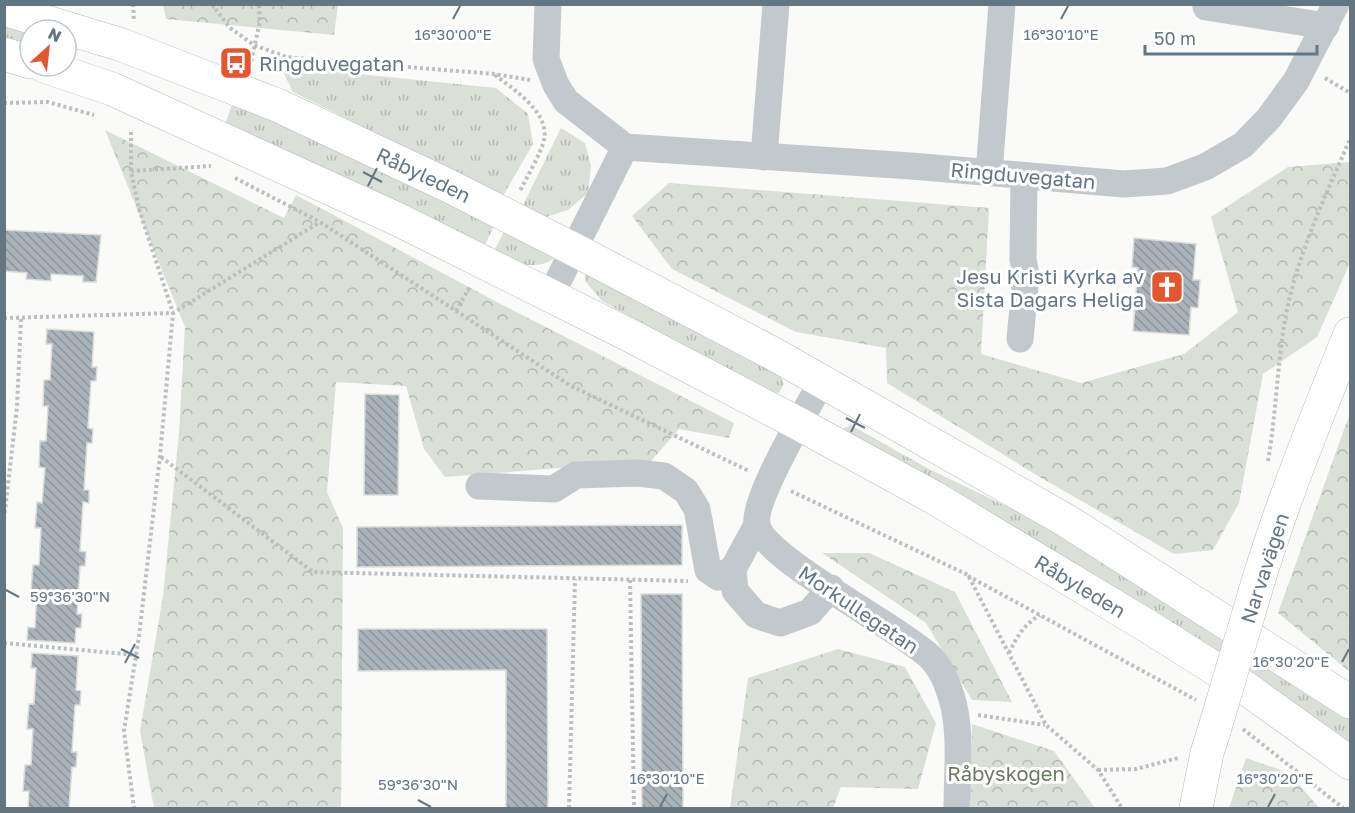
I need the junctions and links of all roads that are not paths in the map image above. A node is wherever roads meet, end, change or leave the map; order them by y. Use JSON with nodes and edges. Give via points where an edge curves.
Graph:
{"nodes":[{"id":1,"x":776,"y":4,"type":"edge"},
{"id":2,"x":1002,"y":4,"type":"edge"},
{"id":3,"x":1206,"y":7,"type":"dead end"},
{"id":4,"x":4,"y":9,"type":"edge"},
{"id":5,"x":548,"y":10,"type":"edge"},
{"id":6,"x":1331,"y":15,"type":"edge"},
{"id":7,"x":78,"y":78,"type":"edge"},
{"id":8,"x":625,"y":147,"type":"junction"},
{"id":9,"x":764,"y":157,"type":"junction"},
{"id":10,"x":989,"y":173,"type":"junction"},
{"id":11,"x":1024,"y":176,"type":"junction"},
{"id":12,"x":575,"y":250,"type":"junction"},
{"id":13,"x":550,"y":297,"type":"junction"},
{"id":14,"x":1350,"y":334,"type":"edge"},
{"id":15,"x":1020,"y":339,"type":"dead end"},
{"id":16,"x":822,"y":381,"type":"junction"},
{"id":17,"x":799,"y":424,"type":"junction"},
{"id":18,"x":479,"y":486,"type":"dead end"},
{"id":19,"x":757,"y":525,"type":"junction"},
{"id":20,"x":726,"y":573,"type":"junction"},
{"id":21,"x":831,"y":588,"type":"junction"},
{"id":22,"x":1350,"y":702,"type":"edge"},
{"id":23,"x":1350,"y":763,"type":"edge"},
{"id":24,"x":957,"y":808,"type":"edge"},
{"id":25,"x":1197,"y":808,"type":"edge"}],
"edges":[{"from":1,"to":9,"type":"street"},
{"from":2,"to":10,"type":"street"},
{"from":3,"to":6,"type":"street"},
{"from":4,"to":12,"type":"main road","name":"Råbyleden","via":[[122,45],[277,105]]},
{"from":5,"to":8,"type":"street","via":[[546,59],[556,85],[566,101]]},
{"from":6,"to":11,"type":"street","name":"Ringduvegatan","via":[[1296,81],[1269,118],[1243,145],[1205,167],[1167,181],[1124,184]]},
{"from":7,"to":13,"type":"main road","name":"Råbyleden","via":[[112,89],[306,177]]},
{"from":8,"to":9,"type":"street","name":"Ringduvegatan"},
{"from":8,"to":12,"type":"street"},
{"from":9,"to":10,"type":"street","name":"Ringduvegatan"},
{"from":10,"to":11,"type":"street","name":"Ringduvegatan"},
{"from":11,"to":15,"type":"street","via":[[1026,275]]},
{"from":12,"to":13,"type":"street"},
{"from":12,"to":16,"type":"main road","name":"Råbyleden"},
{"from":13,"to":17,"type":"main road","name":"Råbyleden"},
{"from":14,"to":25,"type":"main road","name":"Narvavägen","bridge":true,"via":[[1266,553],[1227,729],[1207,753]]},
{"from":16,"to":17,"type":"street"},
{"from":16,"to":22,"type":"main road","name":"Råbyleden","via":[[1067,521]]},
{"from":17,"to":19,"type":"street","via":[[771,473]]},
{"from":17,"to":23,"type":"main road","name":"Råbyleden","via":[[933,497],[1149,627],[1247,689]]},
{"from":18,"to":20,"type":"street","via":[[554,489],[576,475],[637,473],[663,477],[686,491],[697,509],[708,570]]},
{"from":19,"to":20,"type":"street"},
{"from":19,"to":21,"type":"street","name":"Morkullegatan","via":[[767,543],[784,558]]},
{"from":20,"to":21,"type":"street","via":[[735,591],[756,615],[780,623],[810,612]]},
{"from":21,"to":24,"type":"street","name":"Morkullegatan","via":[[931,657],[948,685],[956,711]]}]}
